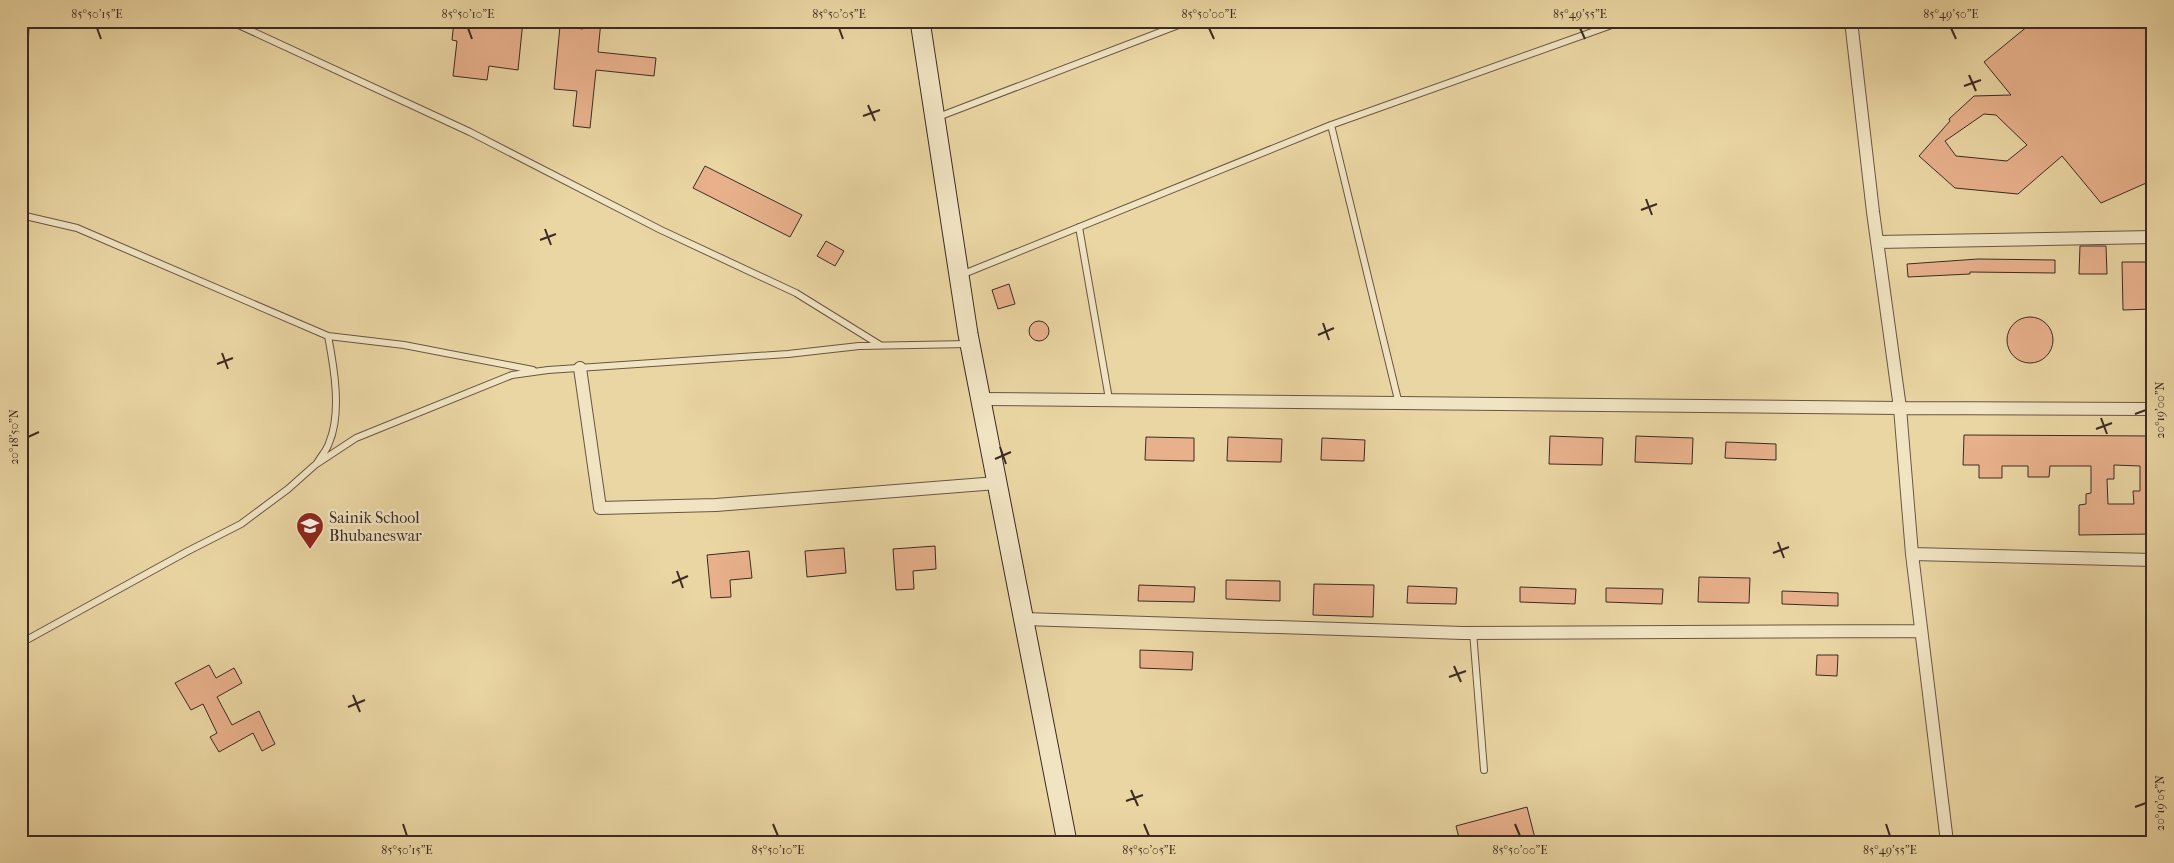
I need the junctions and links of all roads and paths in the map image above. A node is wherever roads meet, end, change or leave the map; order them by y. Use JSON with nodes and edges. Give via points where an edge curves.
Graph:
{"nodes":[{"id":1,"x":26,"y":21,"type":"edge"},
{"id":2,"x":230,"y":21,"type":"edge"},
{"id":3,"x":920,"y":21,"type":"edge"},
{"id":4,"x":1189,"y":21,"type":"edge"},
{"id":5,"x":1623,"y":21,"type":"edge"},
{"id":6,"x":1850,"y":21,"type":"edge"},
{"id":7,"x":21,"y":103,"type":"edge"},
{"id":8,"x":935,"y":118,"type":"junction"},
{"id":9,"x":1331,"y":125,"type":"junction"},
{"id":10,"x":21,"y":215,"type":"edge"},
{"id":11,"x":1079,"y":227,"type":"junction"},
{"id":12,"x":2153,"y":237,"type":"edge"},
{"id":13,"x":1877,"y":242,"type":"junction"},
{"id":14,"x":959,"y":276,"type":"junction"},
{"id":15,"x":328,"y":336,"type":"junction"},
{"id":16,"x":970,"y":344,"type":"junction"},
{"id":17,"x":881,"y":346,"type":"junction"},
{"id":18,"x":580,"y":368,"type":"junction"},
{"id":19,"x":538,"y":371,"type":"junction"},
{"id":20,"x":981,"y":399,"type":"junction"},
{"id":21,"x":1109,"y":399,"type":"junction"},
{"id":22,"x":1399,"y":404,"type":"junction"},
{"id":23,"x":1900,"y":408,"type":"junction"},
{"id":24,"x":2153,"y":409,"type":"edge"},
{"id":25,"x":315,"y":465,"type":"junction"},
{"id":26,"x":997,"y":483,"type":"junction"},
{"id":27,"x":1912,"y":554,"type":"junction"},
{"id":28,"x":2153,"y":560,"type":"edge"},
{"id":29,"x":1024,"y":619,"type":"junction"},
{"id":30,"x":1921,"y":631,"type":"junction"},
{"id":31,"x":1473,"y":632,"type":"junction"},
{"id":32,"x":21,"y":643,"type":"edge"},
{"id":33,"x":1484,"y":770,"type":"dead end"},
{"id":34,"x":1068,"y":842,"type":"edge"},
{"id":35,"x":1946,"y":842,"type":"edge"}],
"edges":[{"from":1,"to":7,"type":"lane"},
{"from":2,"to":17,"type":"lane","via":[[470,132],[661,230],[796,294]]},
{"from":3,"to":8,"type":"street"},
{"from":4,"to":8,"type":"lane"},
{"from":5,"to":9,"type":"lane"},
{"from":6,"to":13,"type":"street"},
{"from":8,"to":14,"type":"street"},
{"from":9,"to":11,"type":"lane"},
{"from":9,"to":22,"type":"lane"},
{"from":10,"to":15,"type":"lane","via":[[77,228]]},
{"from":11,"to":14,"type":"lane"},
{"from":11,"to":21,"type":"lane"},
{"from":12,"to":13,"type":"street"},
{"from":13,"to":23,"type":"street"},
{"from":14,"to":16,"type":"street"},
{"from":15,"to":19,"type":"lane","via":[[404,345]]},
{"from":15,"to":25,"type":"lane","via":[[336,405],[330,443]]},
{"from":16,"to":17,"type":"lane"},
{"from":16,"to":20,"type":"street"},
{"from":17,"to":18,"type":"lane"},
{"from":18,"to":19,"type":"lane"},
{"from":18,"to":26,"type":"street","via":[[600,508],[716,505]]},
{"from":19,"to":25,"type":"lane","via":[[512,375],[356,438]]},
{"from":20,"to":21,"type":"street"},
{"from":20,"to":26,"type":"street"},
{"from":21,"to":22,"type":"street"},
{"from":22,"to":23,"type":"street"},
{"from":23,"to":24,"type":"street"},
{"from":23,"to":27,"type":"street"},
{"from":25,"to":32,"type":"lane","via":[[288,490],[241,524]]},
{"from":26,"to":29,"type":"street"},
{"from":27,"to":28,"type":"street"},
{"from":27,"to":30,"type":"street"},
{"from":29,"to":31,"type":"street"},
{"from":29,"to":34,"type":"street"},
{"from":30,"to":31,"type":"street"},
{"from":30,"to":35,"type":"street"},
{"from":31,"to":33,"type":"lane"}]}
